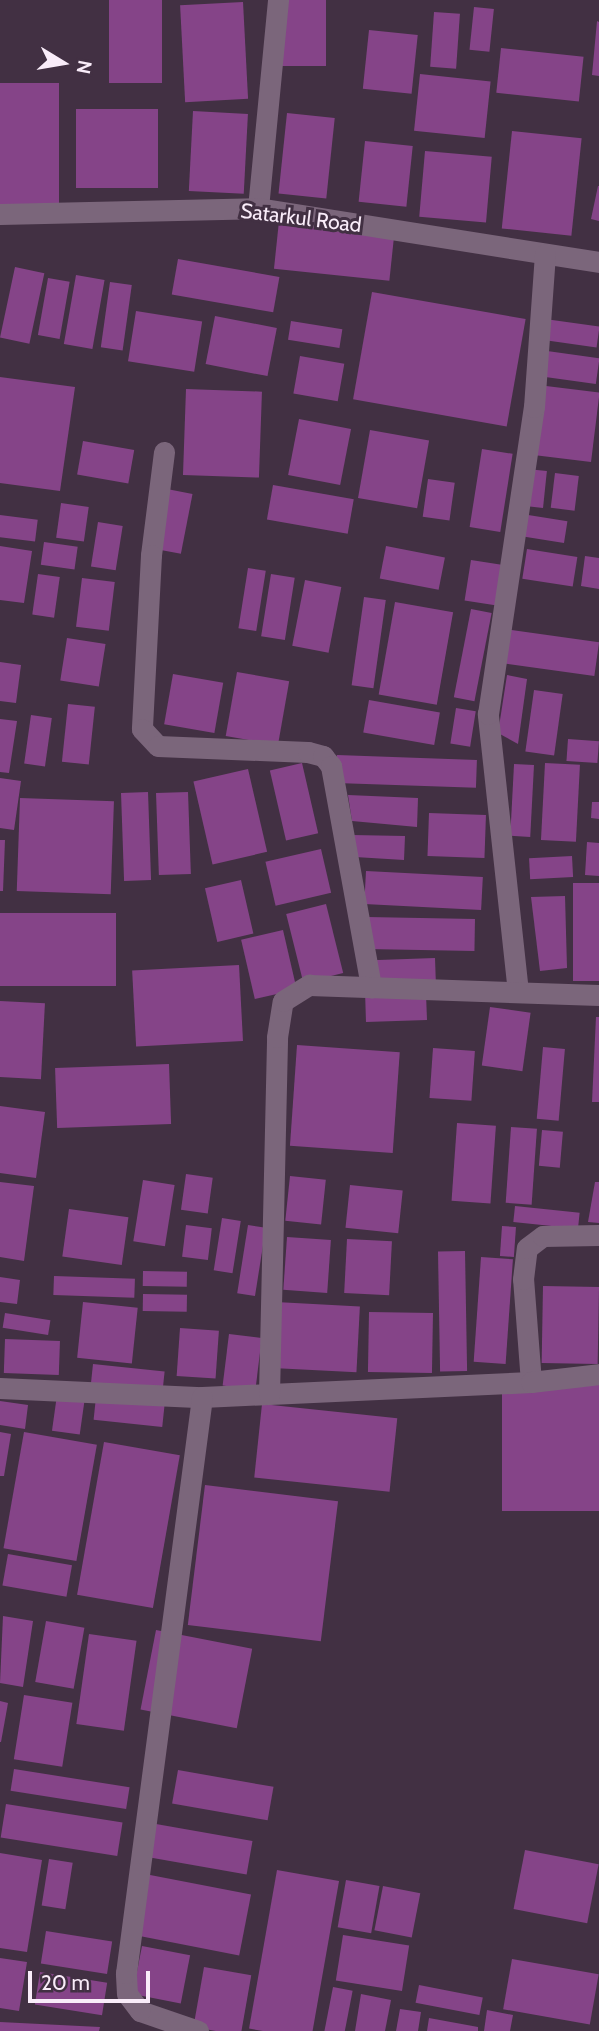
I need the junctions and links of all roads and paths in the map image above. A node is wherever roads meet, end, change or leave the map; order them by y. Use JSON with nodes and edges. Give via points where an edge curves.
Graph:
{"nodes":[{"id":1,"x":278,"y":0,"type":"edge"},
{"id":2,"x":258,"y":208,"type":"junction"},
{"id":3,"x":0,"y":214,"type":"edge"},
{"id":4,"x":545,"y":254,"type":"junction"},
{"id":5,"x":599,"y":262,"type":"edge"},
{"id":6,"x":164,"y":452,"type":"dead end"},
{"id":7,"x":371,"y":987,"type":"junction"},
{"id":8,"x":518,"y":992,"type":"junction"},
{"id":9,"x":599,"y":995,"type":"edge"},
{"id":10,"x":599,"y":1235,"type":"edge"},
{"id":11,"x":599,"y":1374,"type":"edge"},
{"id":12,"x":531,"y":1382,"type":"junction"},
{"id":13,"x":0,"y":1388,"type":"edge"},
{"id":14,"x":269,"y":1394,"type":"junction"},
{"id":15,"x":202,"y":1397,"type":"junction"},
{"id":16,"x":198,"y":2031,"type":"edge"}],
"edges":[{"from":1,"to":2,"type":"street"},
{"from":2,"to":3,"type":"street","name":"Satarkul Road"},
{"from":2,"to":4,"type":"street","name":"Satarkul Road"},
{"from":4,"to":5,"type":"street","name":"Satarkul Road"},
{"from":4,"to":8,"type":"street","via":[[534,407],[488,714]]},
{"from":6,"to":7,"type":"street","via":[[151,555],[142,729],[158,746],[323,756],[331,766]]},
{"from":7,"to":8,"type":"street"},
{"from":7,"to":14,"type":"street","via":[[309,985],[284,1001],[277,1037]]},
{"from":8,"to":9,"type":"street"},
{"from":10,"to":12,"type":"street","via":[[543,1236],[527,1248],[523,1279]]},
{"from":11,"to":12,"type":"street"},
{"from":12,"to":14,"type":"street"},
{"from":13,"to":15,"type":"street"},
{"from":14,"to":15,"type":"street"},
{"from":15,"to":16,"type":"street","via":[[126,1973],[127,1994],[140,2011]]}]}
